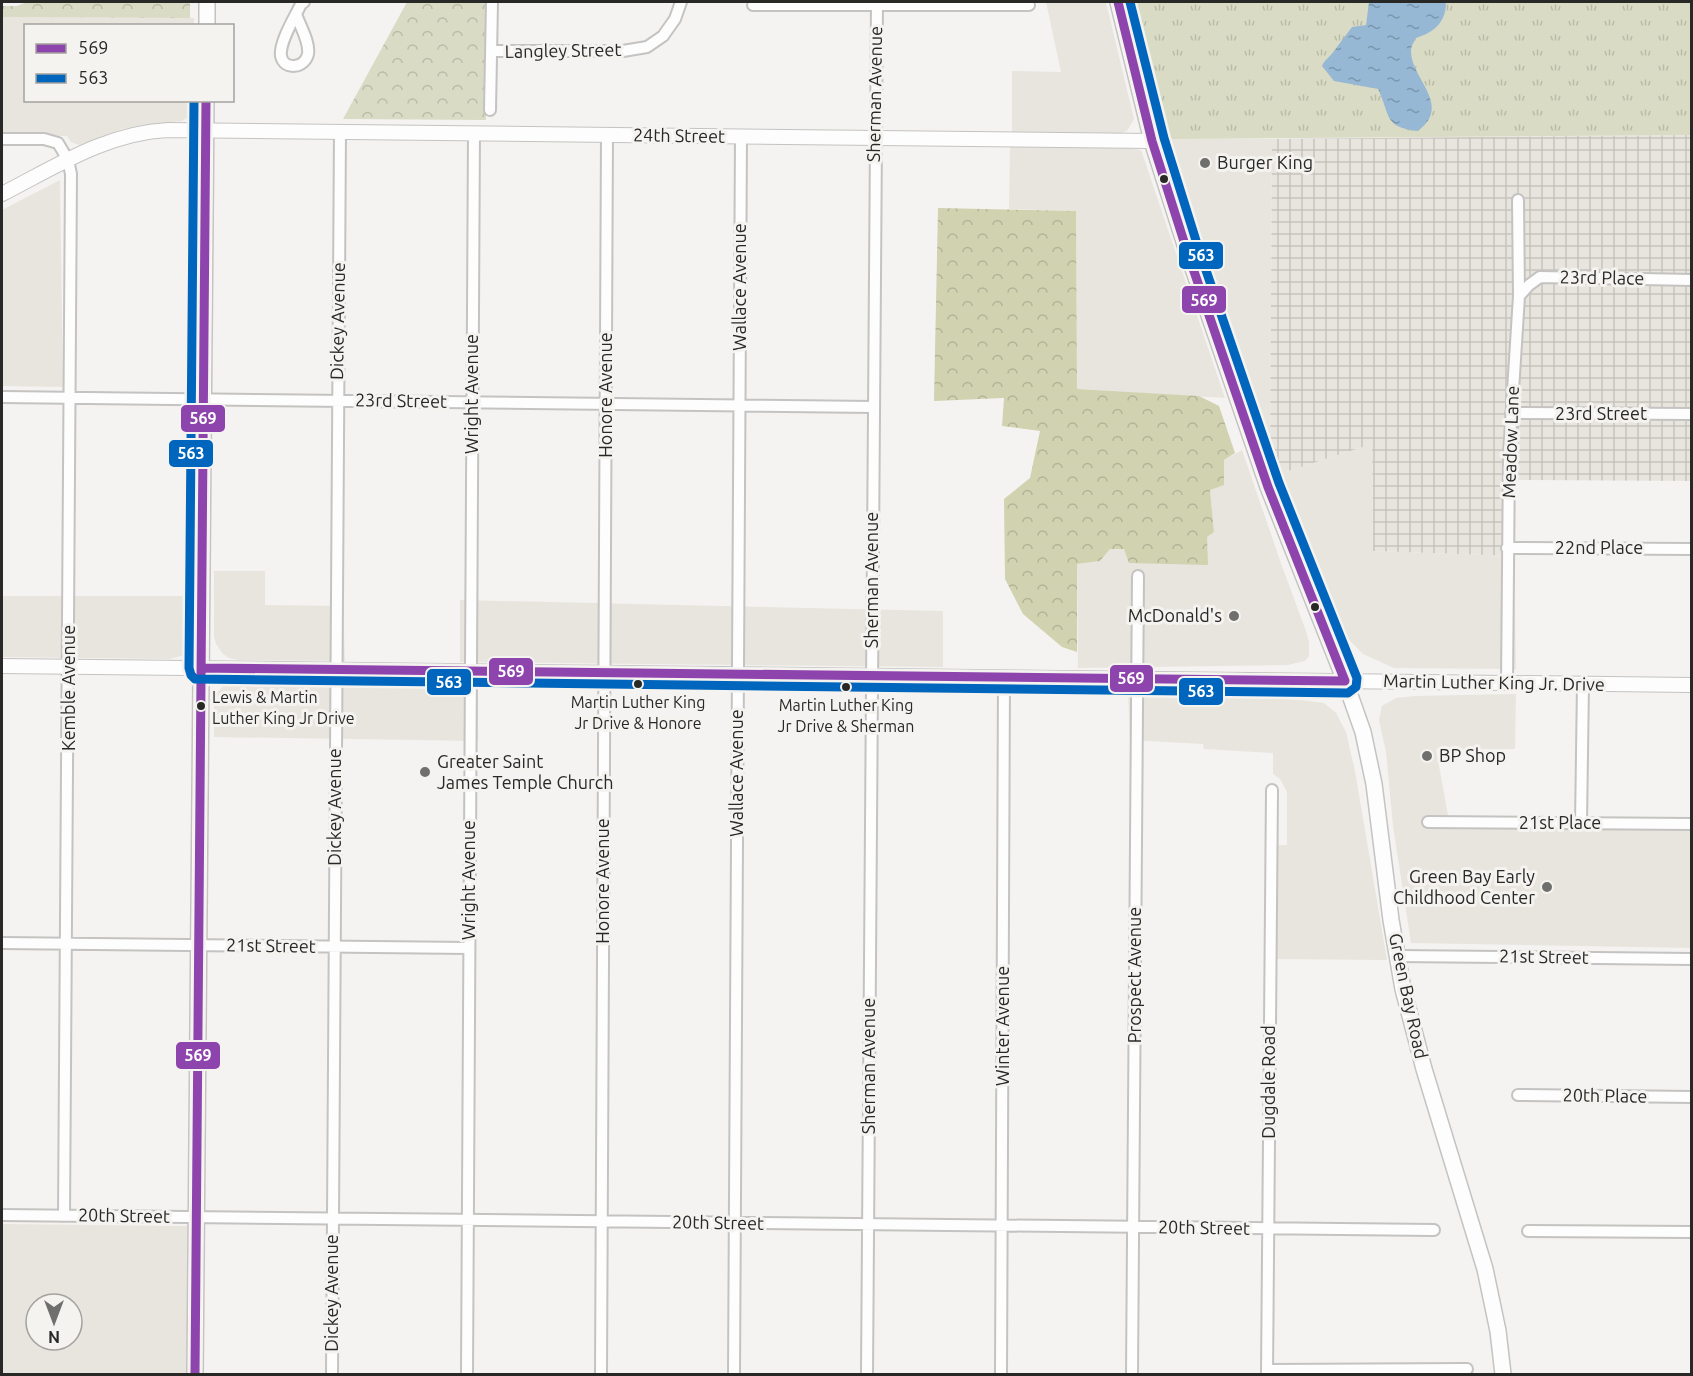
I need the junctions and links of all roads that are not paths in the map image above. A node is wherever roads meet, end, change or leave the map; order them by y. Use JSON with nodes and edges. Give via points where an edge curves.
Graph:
{"nodes":[{"id":1,"x":207,"y":2,"type":"edge"},
{"id":2,"x":304,"y":2,"type":"edge"},
{"id":3,"x":492,"y":2,"type":"edge"},
{"id":4,"x":681,"y":2,"type":"edge"},
{"id":5,"x":1118,"y":2,"type":"edge"},
{"id":6,"x":877,"y":3,"type":"edge"},
{"id":7,"x":753,"y":5,"type":"dead end"},
{"id":8,"x":1029,"y":5,"type":"dead end"},
{"id":9,"x":296,"y":14,"type":"dead end"},
{"id":10,"x":207,"y":24,"type":"edge"},
{"id":11,"x":492,"y":51,"type":"junction"},
{"id":12,"x":206,"y":102,"type":"edge"},
{"id":13,"x":490,"y":110,"type":"dead end"},
{"id":14,"x":206,"y":130,"type":"junction"},
{"id":15,"x":340,"y":131,"type":"junction"},
{"id":16,"x":474,"y":133,"type":"junction"},
{"id":17,"x":607,"y":135,"type":"junction"},
{"id":18,"x":741,"y":136,"type":"junction"},
{"id":19,"x":875,"y":138,"type":"junction"},
{"id":20,"x":2,"y":139,"type":"edge"},
{"id":21,"x":1152,"y":141,"type":"junction"},
{"id":22,"x":68,"y":160,"type":"junction"},
{"id":23,"x":2,"y":195,"type":"edge"},
{"id":24,"x":1518,"y":200,"type":"dead end"},
{"id":25,"x":1692,"y":280,"type":"edge"},
{"id":26,"x":1519,"y":296,"type":"junction"},
{"id":27,"x":2,"y":397,"type":"edge"},
{"id":28,"x":71,"y":398,"type":"junction"},
{"id":29,"x":204,"y":401,"type":"junction"},
{"id":30,"x":337,"y":401,"type":"junction"},
{"id":31,"x":471,"y":402,"type":"junction"},
{"id":32,"x":606,"y":404,"type":"junction"},
{"id":33,"x":739,"y":405,"type":"junction"},
{"id":34,"x":873,"y":406,"type":"junction"},
{"id":35,"x":1511,"y":413,"type":"junction"},
{"id":36,"x":1692,"y":414,"type":"edge"},
{"id":37,"x":1507,"y":548,"type":"junction"},
{"id":38,"x":1692,"y":549,"type":"edge"},
{"id":39,"x":1138,"y":576,"type":"dead end"},
{"id":40,"x":2,"y":666,"type":"edge"},
{"id":41,"x":69,"y":667,"type":"junction"},
{"id":42,"x":201,"y":668,"type":"junction"},
{"id":43,"x":336,"y":670,"type":"junction"},
{"id":44,"x":470,"y":672,"type":"junction"},
{"id":45,"x":604,"y":673,"type":"junction"},
{"id":46,"x":738,"y":675,"type":"junction"},
{"id":47,"x":871,"y":676,"type":"junction"},
{"id":48,"x":1004,"y":678,"type":"junction"},
{"id":49,"x":1137,"y":679,"type":"junction"},
{"id":50,"x":1345,"y":681,"type":"junction"},
{"id":51,"x":1507,"y":684,"type":"junction"},
{"id":52,"x":1583,"y":684,"type":"junction"},
{"id":53,"x":1692,"y":685,"type":"edge"},
{"id":54,"x":1272,"y":790,"type":"dead end"},
{"id":55,"x":1428,"y":822,"type":"dead end"},
{"id":56,"x":1581,"y":823,"type":"junction"},
{"id":57,"x":1692,"y":824,"type":"edge"},
{"id":58,"x":2,"y":943,"type":"edge"},
{"id":59,"x":67,"y":944,"type":"junction"},
{"id":60,"x":199,"y":945,"type":"junction"},
{"id":61,"x":334,"y":947,"type":"junction"},
{"id":62,"x":469,"y":948,"type":"junction"},
{"id":63,"x":1397,"y":956,"type":"junction"},
{"id":64,"x":1692,"y":959,"type":"edge"},
{"id":65,"x":1518,"y":1095,"type":"dead end"},
{"id":66,"x":1692,"y":1097,"type":"edge"},
{"id":67,"x":2,"y":1215,"type":"edge"},
{"id":68,"x":64,"y":1216,"type":"junction"},
{"id":69,"x":196,"y":1217,"type":"junction"},
{"id":70,"x":333,"y":1219,"type":"junction"},
{"id":71,"x":468,"y":1220,"type":"junction"},
{"id":72,"x":602,"y":1221,"type":"junction"},
{"id":73,"x":735,"y":1223,"type":"junction"},
{"id":74,"x":868,"y":1224,"type":"junction"},
{"id":75,"x":1002,"y":1226,"type":"junction"},
{"id":76,"x":1134,"y":1227,"type":"junction"},
{"id":77,"x":1268,"y":1228,"type":"junction"},
{"id":78,"x":1434,"y":1230,"type":"dead end"},
{"id":79,"x":1528,"y":1231,"type":"dead end"},
{"id":80,"x":1692,"y":1232,"type":"edge"},
{"id":81,"x":1467,"y":1369,"type":"dead end"},
{"id":82,"x":1267,"y":1372,"type":"edge"},
{"id":83,"x":195,"y":1374,"type":"edge"},
{"id":84,"x":332,"y":1374,"type":"edge"},
{"id":85,"x":467,"y":1374,"type":"edge"},
{"id":86,"x":601,"y":1374,"type":"edge"},
{"id":87,"x":734,"y":1374,"type":"edge"},
{"id":88,"x":867,"y":1374,"type":"edge"},
{"id":89,"x":1001,"y":1374,"type":"edge"},
{"id":90,"x":1132,"y":1374,"type":"edge"},
{"id":91,"x":1503,"y":1374,"type":"edge"}],
"edges":[{"from":1,"to":10,"type":"main road"},
{"from":2,"to":9,"type":"street"},
{"from":3,"to":11,"type":"street"},
{"from":4,"to":11,"type":"street","name":"Langley Street","via":[[675,20],[663,36],[647,47],[623,51]]},
{"from":5,"to":21,"type":"main road","name":"Green Bay Road"},
{"from":6,"to":7,"type":"street"},
{"from":6,"to":8,"type":"street"},
{"from":6,"to":19,"type":"street","name":"Sherman Avenue"},
{"from":11,"to":13,"type":"street"},
{"from":12,"to":14,"type":"main road"},
{"from":14,"to":15,"type":"street","name":"24th Street"},
{"from":14,"to":22,"type":"street","name":"24th Street","via":[[137,134]]},
{"from":14,"to":29,"type":"main road"},
{"from":15,"to":16,"type":"street","name":"24th Street"},
{"from":15,"to":30,"type":"street","name":"Dickey Avenue"},
{"from":16,"to":17,"type":"street","name":"24th Street"},
{"from":16,"to":31,"type":"street","name":"Wright Avenue"},
{"from":17,"to":18,"type":"street","name":"24th Street"},
{"from":17,"to":32,"type":"street","name":"Honore Avenue"},
{"from":18,"to":19,"type":"street","name":"24th Street"},
{"from":18,"to":33,"type":"street","name":"Wallace Avenue"},
{"from":19,"to":21,"type":"street","name":"24th Street"},
{"from":19,"to":34,"type":"street","name":"Sherman Avenue"},
{"from":20,"to":22,"type":"street","via":[[58,143]]},
{"from":21,"to":50,"type":"main road","name":"Green Bay Road","via":[[1268,487]]},
{"from":22,"to":23,"type":"street","name":"24th Street"},
{"from":22,"to":28,"type":"street","name":"Kemble Avenue"},
{"from":24,"to":26,"type":"street","name":"Meadow Lane"},
{"from":25,"to":26,"type":"street","name":"23rd Place","via":[[1540,278]]},
{"from":26,"to":35,"type":"street","name":"Meadow Lane"},
{"from":27,"to":28,"type":"street","name":"23rd Street"},
{"from":28,"to":29,"type":"street","name":"23rd Street"},
{"from":28,"to":41,"type":"street","name":"Kemble Avenue"},
{"from":29,"to":30,"type":"street","name":"23rd Street"},
{"from":29,"to":42,"type":"main road"},
{"from":30,"to":31,"type":"street","name":"23rd Street"},
{"from":30,"to":43,"type":"street","name":"Dickey Avenue"},
{"from":31,"to":32,"type":"street","name":"23rd Street"},
{"from":31,"to":44,"type":"street","name":"Wright Avenue"},
{"from":32,"to":33,"type":"street","name":"23rd Street"},
{"from":32,"to":45,"type":"street","name":"Honore Avenue"},
{"from":33,"to":34,"type":"street","name":"23rd Street"},
{"from":33,"to":46,"type":"street","name":"Wallace Avenue"},
{"from":34,"to":47,"type":"street","name":"Sherman Avenue"},
{"from":35,"to":36,"type":"street","name":"23rd Street"},
{"from":35,"to":37,"type":"street","name":"Meadow Lane"},
{"from":37,"to":38,"type":"street","name":"22nd Place"},
{"from":37,"to":51,"type":"street","name":"Meadow Lane"},
{"from":39,"to":49,"type":"street","name":"Prospect Avenue"},
{"from":40,"to":41,"type":"street","name":"Martin Luther King Jr. Drive"},
{"from":41,"to":42,"type":"street","name":"Martin Luther King Jr. Drive"},
{"from":41,"to":59,"type":"street","name":"Kemble Avenue"},
{"from":42,"to":43,"type":"street","name":"Martin Luther King Jr. Drive"},
{"from":42,"to":60,"type":"main road"},
{"from":43,"to":44,"type":"street","name":"Martin Luther King Jr. Drive"},
{"from":43,"to":61,"type":"street","name":"Dickey Avenue"},
{"from":44,"to":45,"type":"street","name":"Martin Luther King Jr. Drive"},
{"from":44,"to":62,"type":"street","name":"Wright Avenue"},
{"from":45,"to":46,"type":"street","name":"Martin Luther King Jr. Drive"},
{"from":45,"to":72,"type":"street","name":"Honore Avenue"},
{"from":46,"to":47,"type":"street","name":"Martin Luther King Jr. Drive"},
{"from":46,"to":73,"type":"street","name":"Wallace Avenue"},
{"from":47,"to":48,"type":"street","name":"Martin Luther King Jr. Drive"},
{"from":47,"to":74,"type":"street","name":"Sherman Avenue"},
{"from":48,"to":49,"type":"street","name":"Martin Luther King Jr. Drive"},
{"from":48,"to":75,"type":"street","name":"Winter Avenue"},
{"from":49,"to":50,"type":"street","name":"Martin Luther King Jr. Drive"},
{"from":49,"to":76,"type":"street","name":"Prospect Avenue"},
{"from":50,"to":51,"type":"street","name":"Martin Luther King Jr. Drive"},
{"from":50,"to":63,"type":"main road","name":"Green Bay Road","via":[[1363,732],[1374,784]]},
{"from":51,"to":52,"type":"street","name":"Martin Luther King Jr. Drive"},
{"from":52,"to":53,"type":"street","name":"Martin Luther King Jr. Drive"},
{"from":52,"to":56,"type":"street"},
{"from":54,"to":77,"type":"street","name":"Dugdale Road"},
{"from":55,"to":56,"type":"street","name":"21st Place"},
{"from":56,"to":57,"type":"street","name":"21st Place"},
{"from":58,"to":59,"type":"street","name":"21st Street"},
{"from":59,"to":60,"type":"street","name":"21st Street"},
{"from":59,"to":68,"type":"street","name":"Kemble Avenue"},
{"from":60,"to":61,"type":"street","name":"21st Street"},
{"from":60,"to":69,"type":"main road"},
{"from":61,"to":62,"type":"street","name":"21st Street"},
{"from":61,"to":70,"type":"street","name":"Dickey Avenue"},
{"from":62,"to":71,"type":"street","name":"Wright Avenue"},
{"from":63,"to":64,"type":"street","name":"21st Street"},
{"from":63,"to":91,"type":"main road","name":"Green Bay Road","via":[[1416,1042],[1490,1290]]},
{"from":65,"to":66,"type":"street","name":"20th Place"},
{"from":67,"to":68,"type":"street","name":"20th Street"},
{"from":68,"to":69,"type":"street","name":"20th Street"},
{"from":69,"to":70,"type":"street","name":"20th Street"},
{"from":69,"to":83,"type":"main road"},
{"from":70,"to":71,"type":"street","name":"20th Street"},
{"from":70,"to":84,"type":"street","name":"Dickey Avenue"},
{"from":71,"to":72,"type":"street","name":"20th Street"},
{"from":71,"to":85,"type":"street","name":"Wright Avenue"},
{"from":72,"to":73,"type":"street","name":"20th Street"},
{"from":72,"to":86,"type":"street","name":"Honore Avenue"},
{"from":73,"to":74,"type":"street","name":"20th Street"},
{"from":73,"to":87,"type":"street","name":"Wallace Avenue"},
{"from":74,"to":75,"type":"street","name":"20th Street"},
{"from":74,"to":88,"type":"street","name":"Sherman Avenue"},
{"from":75,"to":76,"type":"street","name":"20th Street"},
{"from":75,"to":89,"type":"street","name":"Winter Avenue"},
{"from":76,"to":77,"type":"street","name":"20th Street"},
{"from":76,"to":90,"type":"street","name":"Prospect Avenue"},
{"from":77,"to":78,"type":"street","name":"20th Street"},
{"from":77,"to":82,"type":"street","name":"Dugdale Road"},
{"from":79,"to":80,"type":"street"},
{"from":81,"to":82,"type":"street"}]}
